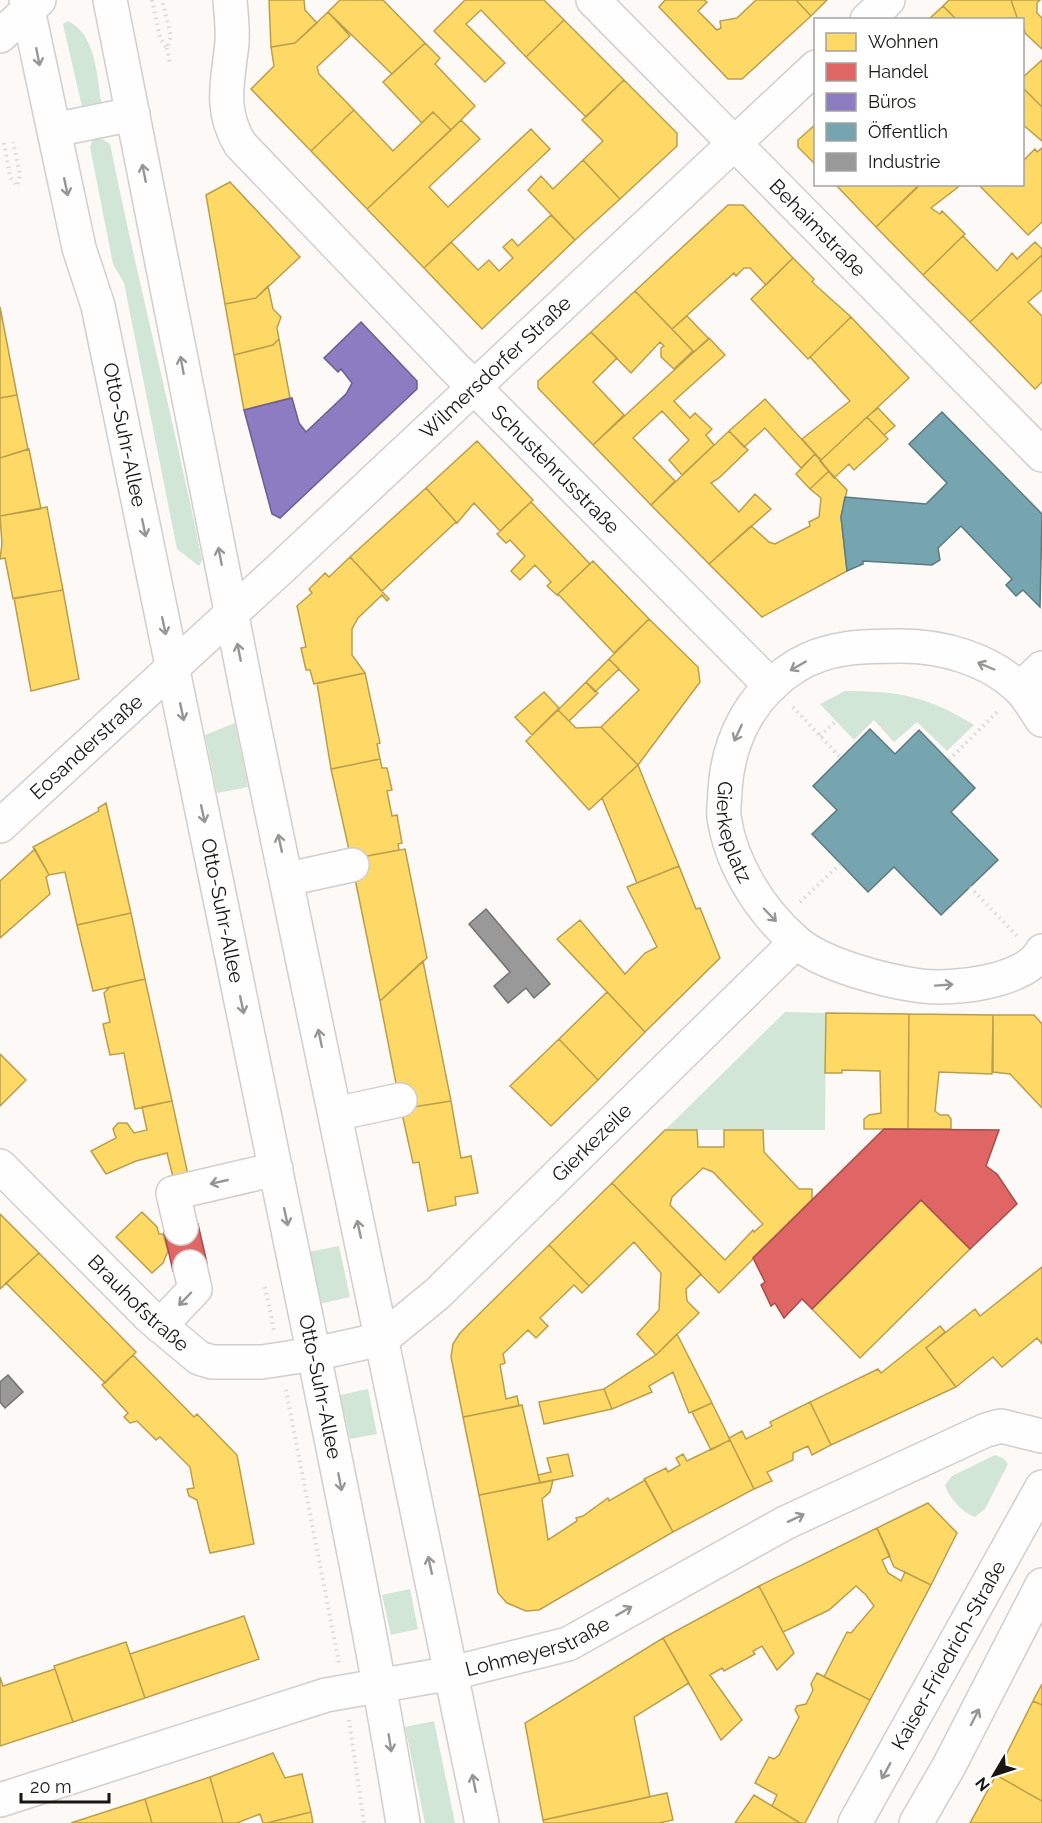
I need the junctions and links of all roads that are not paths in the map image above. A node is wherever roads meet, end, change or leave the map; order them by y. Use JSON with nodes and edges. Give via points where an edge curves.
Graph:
{"nodes":[{"id":1,"x":110,"y":0,"type":"edge"},
{"id":2,"x":230,"y":0,"type":"edge"},
{"id":3,"x":593,"y":0,"type":"edge"},
{"id":4,"x":888,"y":0,"type":"edge"},
{"id":5,"x":31,"y":3,"type":"edge"},
{"id":6,"x":869,"y":18,"type":"edge"},
{"id":7,"x":0,"y":36,"type":"edge"},
{"id":8,"x":814,"y":69,"type":"edge"},
{"id":9,"x":133,"y":114,"type":"junction"},
{"id":10,"x":54,"y":130,"type":"junction"},
{"id":11,"x":733,"y":143,"type":"junction"},
{"id":12,"x":474,"y":387,"type":"junction"},
{"id":13,"x":1042,"y":456,"type":"edge"},
{"id":14,"x":232,"y":614,"type":"junction"},
{"id":15,"x":173,"y":668,"type":"junction"},
{"id":16,"x":1031,"y":679,"type":"edge"},
{"id":17,"x":771,"y":686,"type":"junction"},
{"id":18,"x":1042,"y":720,"type":"edge"},
{"id":19,"x":0,"y":826,"type":"edge"},
{"id":20,"x":352,"y":865,"type":"dead end"},
{"id":21,"x":288,"y":879,"type":"junction"},
{"id":22,"x":787,"y":933,"type":"junction"},
{"id":23,"x":1041,"y":957,"type":"edge"},
{"id":24,"x":400,"y":1100,"type":"dead end"},
{"id":25,"x":335,"y":1114,"type":"junction"},
{"id":26,"x":0,"y":1166,"type":"edge"},
{"id":27,"x":276,"y":1169,"type":"junction"},
{"id":28,"x":181,"y":1228,"type":"dead end"},
{"id":29,"x":190,"y":1267,"type":"dead end"},
{"id":30,"x":159,"y":1326,"type":"junction"},
{"id":31,"x":382,"y":1338,"type":"junction"},
{"id":32,"x":314,"y":1354,"type":"junction"},
{"id":33,"x":1042,"y":1436,"type":"edge"},
{"id":34,"x":1042,"y":1488,"type":"edge"},
{"id":35,"x":1042,"y":1585,"type":"edge"},
{"id":36,"x":452,"y":1673,"type":"junction"},
{"id":37,"x":380,"y":1686,"type":"junction"},
{"id":38,"x":0,"y":1800,"type":"edge"},
{"id":39,"x":403,"y":1823,"type":"edge"},
{"id":40,"x":482,"y":1823,"type":"edge"},
{"id":41,"x":855,"y":1823,"type":"edge"},
{"id":42,"x":916,"y":1823,"type":"edge"}],
"edges":[{"from":1,"to":9,"type":"street"},
{"from":2,"to":12,"type":"street","name":"Schustehrusstraße","via":[[232,41],[226,83],[230,128],[242,147]]},
{"from":3,"to":11,"type":"street","name":"Behaimstraße"},
{"from":4,"to":6,"type":"street"},
{"from":5,"to":7,"type":"street"},
{"from":5,"to":10,"type":"street","name":"Otto-Suhr-Allee","one_way":true},
{"from":8,"to":11,"type":"street","name":"Wilmersdorfer Straße"},
{"from":9,"to":10,"type":"street"},
{"from":14,"to":9,"type":"street","one_way":true},
{"from":10,"to":15,"type":"street","name":"Otto-Suhr-Allee","one_way":true,"via":[[79,248],[98,306]]},
{"from":11,"to":12,"type":"street","name":"Wilmersdorfer Straße"},
{"from":11,"to":13,"type":"street","name":"Behaimstraße"},
{"from":12,"to":14,"type":"street","name":"Wilmersdorfer Straße"},
{"from":12,"to":17,"type":"street","name":"Schustehrusstraße"},
{"from":14,"to":15,"type":"street","name":"Wilmersdorfer Straße"},
{"from":21,"to":14,"type":"street","one_way":true},
{"from":15,"to":19,"type":"street","name":"Eosanderstraße"},
{"from":15,"to":27,"type":"street","name":"Otto-Suhr-Allee","one_way":true},
{"from":16,"to":17,"type":"street","name":"Gierkeplatz","one_way":true,"via":[[999,672],[950,651],[859,646],[796,665]]},
{"from":16,"to":18,"type":"street","name":"Gierkeplatz"},
{"from":17,"to":22,"type":"street","name":"Gierkeplatz","one_way":true,"via":[[750,708],[735,738],[726,768],[724,816],[738,866],[762,907]]},
{"from":20,"to":21,"type":"street"},
{"from":25,"to":21,"type":"street","one_way":true},
{"from":22,"to":23,"type":"street","name":"Gierkeplatz","one_way":true,"via":[[836,964],[924,987],[985,982],[1011,975]]},
{"from":22,"to":31,"type":"street","name":"Gierkezeile","via":[[437,1294]]},
{"from":24,"to":25,"type":"street"},
{"from":31,"to":25,"type":"street","one_way":true},
{"from":26,"to":30,"type":"street","name":"Brauhofstraße"},
{"from":27,"to":28,"type":"street","one_way":true,"via":[[173,1193]]},
{"from":27,"to":32,"type":"street","name":"Otto-Suhr-Allee","one_way":true},
{"from":29,"to":30,"type":"street","one_way":true,"via":[[195,1289]]},
{"from":30,"to":32,"type":"street","name":"Brauhofstraße","via":[[199,1358],[212,1362],[262,1362]]},
{"from":31,"to":32,"type":"street","name":"Brauhofstraße"},
{"from":36,"to":31,"type":"street","one_way":true},
{"from":32,"to":37,"type":"street","name":"Otto-Suhr-Allee","one_way":true},
{"from":36,"to":33,"type":"street","name":"Lohmeyerstraße","one_way":true,"via":[[567,1644],[785,1523],[986,1430],[1001,1426]]},
{"from":34,"to":41,"type":"street","name":"Kaiser-Friedrich-Straße","one_way":true},
{"from":42,"to":35,"type":"street","one_way":true},
{"from":36,"to":37,"type":"street","name":"Lohmeyerstraße"},
{"from":40,"to":36,"type":"street","one_way":true},
{"from":37,"to":38,"type":"street","name":"Lohmeyerstraße","via":[[326,1695]]},
{"from":37,"to":39,"type":"street","name":"Otto-Suhr-Allee","one_way":true}]}
